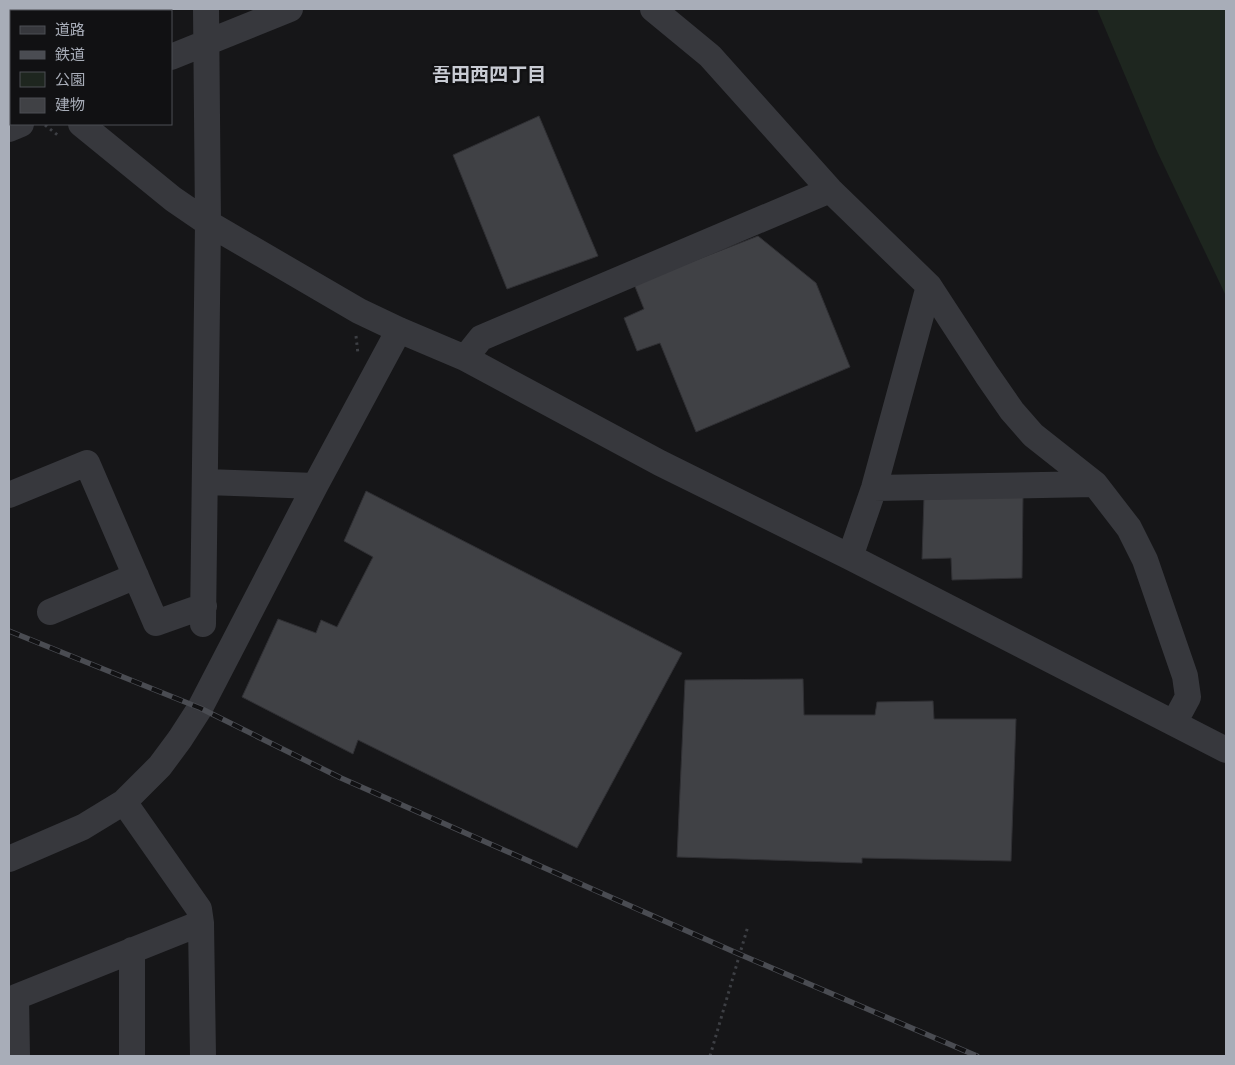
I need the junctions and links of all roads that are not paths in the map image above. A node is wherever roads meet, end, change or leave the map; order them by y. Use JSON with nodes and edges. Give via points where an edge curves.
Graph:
{"nodes":[{"id":1,"x":206,"y":9,"type":"edge"},
{"id":2,"x":290,"y":9,"type":"edge"},
{"id":3,"x":653,"y":9,"type":"edge"},
{"id":4,"x":206,"y":42,"type":"junction"},
{"id":5,"x":172,"y":57,"type":"edge"},
{"id":6,"x":82,"y":125,"type":"edge"},
{"id":7,"x":830,"y":190,"type":"junction"},
{"id":8,"x":208,"y":223,"type":"junction"},
{"id":9,"x":929,"y":286,"type":"junction"},
{"id":10,"x":399,"y":330,"type":"junction"},
{"id":11,"x":465,"y":358,"type":"junction"},
{"id":12,"x":206,"y":482,"type":"junction"},
{"id":13,"x":1096,"y":484,"type":"junction"},
{"id":14,"x":315,"y":486,"type":"junction"},
{"id":15,"x":874,"y":488,"type":"junction"},
{"id":16,"x":9,"y":495,"type":"edge"},
{"id":17,"x":850,"y":557,"type":"junction"},
{"id":18,"x":136,"y":576,"type":"junction"},
{"id":19,"x":50,"y":612,"type":"dead end"},
{"id":20,"x":1174,"y":723,"type":"junction"},
{"id":21,"x":1226,"y":750,"type":"edge"},
{"id":22,"x":124,"y":802,"type":"junction"},
{"id":23,"x":9,"y":859,"type":"edge"},
{"id":24,"x":201,"y":922,"type":"junction"},
{"id":25,"x":132,"y":950,"type":"junction"},
{"id":26,"x":16,"y":1056,"type":"edge"},
{"id":27,"x":132,"y":1056,"type":"edge"},
{"id":28,"x":203,"y":1056,"type":"edge"}],
"edges":[{"from":1,"to":4,"type":"street"},
{"from":2,"to":4,"type":"street"},
{"from":3,"to":7,"type":"street","via":[[710,56]]},
{"from":4,"to":5,"type":"street"},
{"from":4,"to":8,"type":"street"},
{"from":6,"to":8,"type":"street","via":[[173,199]]},
{"from":7,"to":9,"type":"street"},
{"from":7,"to":11,"type":"street","via":[[480,338]]},
{"from":8,"to":10,"type":"street","via":[[359,311]]},
{"from":8,"to":12,"type":"street"},
{"from":9,"to":13,"type":"street","via":[[1012,411],[1033,434]]},
{"from":9,"to":15,"type":"street"},
{"from":10,"to":11,"type":"street"},
{"from":10,"to":14,"type":"street"},
{"from":11,"to":17,"type":"street","via":[[660,463]]},
{"from":12,"to":14,"type":"street"},
{"from":12,"to":18,"type":"street","via":[[203,615],[156,623]]},
{"from":13,"to":15,"type":"street"},
{"from":13,"to":20,"type":"street","via":[[1129,528],[1145,560],[1185,676],[1188,697]]},
{"from":14,"to":22,"type":"street","via":[[200,708],[160,766]]},
{"from":15,"to":17,"type":"street"},
{"from":16,"to":18,"type":"street","via":[[87,463]]},
{"from":17,"to":20,"type":"street"},
{"from":18,"to":19,"type":"street"},
{"from":20,"to":21,"type":"street"},
{"from":22,"to":23,"type":"street","via":[[83,827]]},
{"from":22,"to":24,"type":"street","via":[[199,909]]},
{"from":24,"to":25,"type":"street"},
{"from":24,"to":28,"type":"street"},
{"from":25,"to":26,"type":"street","via":[[16,997]]},
{"from":25,"to":27,"type":"street"}]}
